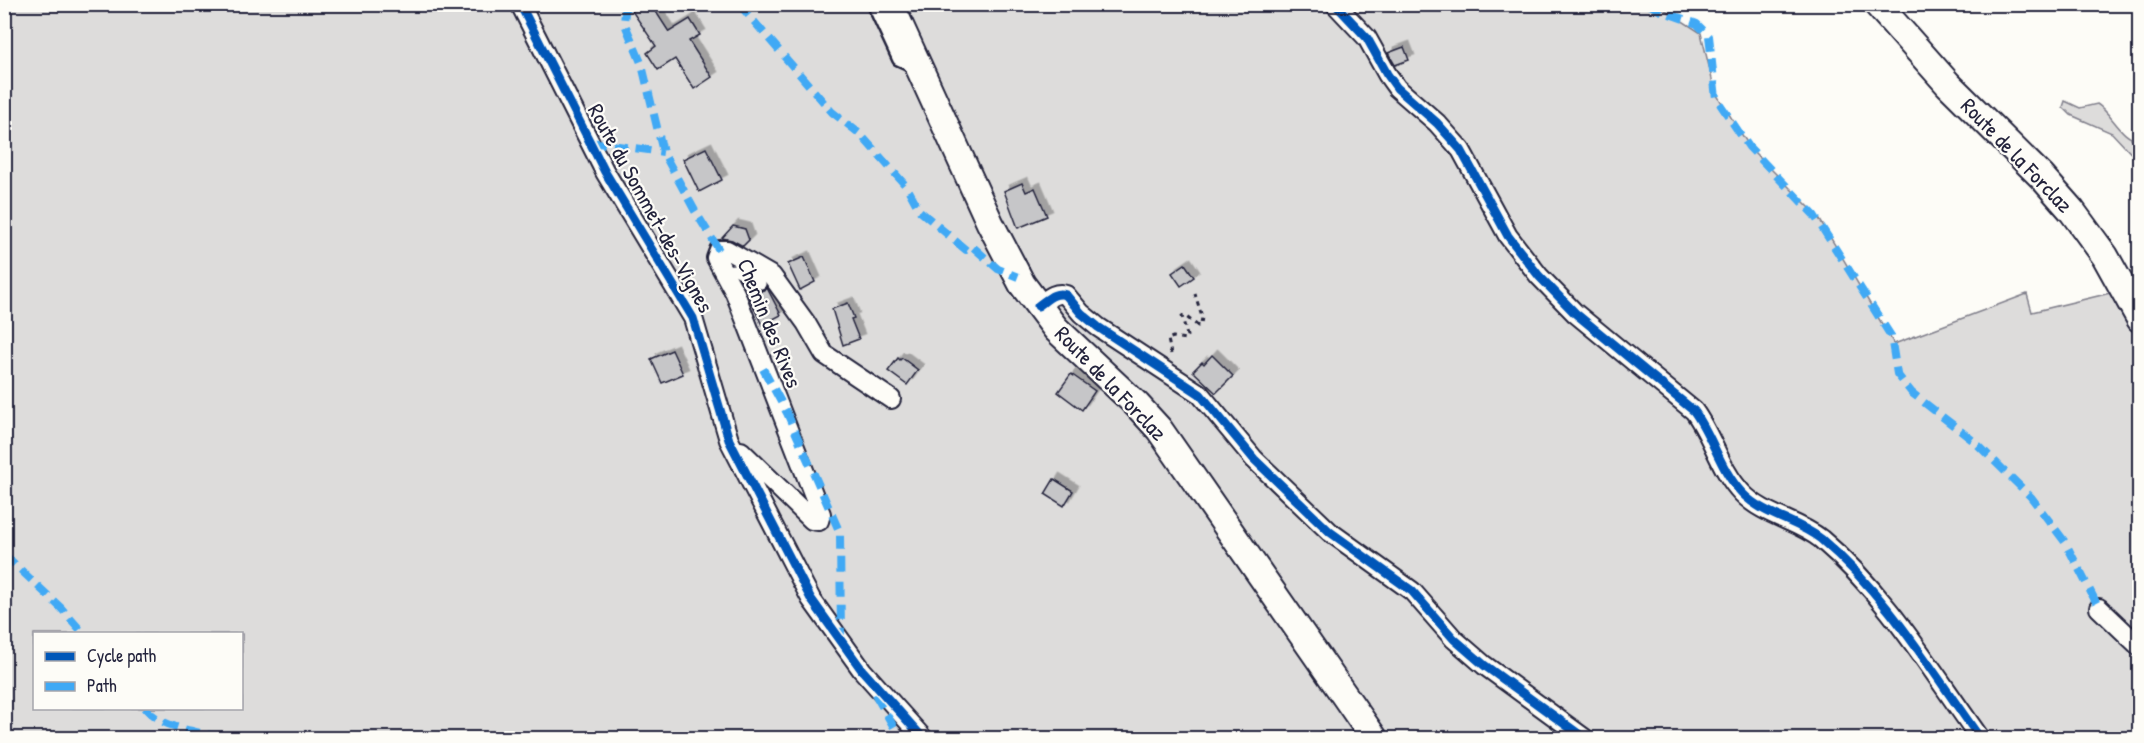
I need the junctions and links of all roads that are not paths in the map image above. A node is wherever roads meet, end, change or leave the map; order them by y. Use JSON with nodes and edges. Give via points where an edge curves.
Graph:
{"nodes":[{"id":1,"x":520,"y":4,"type":"edge"},
{"id":2,"x":872,"y":4,"type":"edge"},
{"id":3,"x":890,"y":4,"type":"edge"},
{"id":4,"x":1335,"y":4,"type":"edge"},
{"id":5,"x":1877,"y":4,"type":"edge"},
{"id":6,"x":920,"y":70,"type":"junction"},
{"id":7,"x":724,"y":270,"type":"junction"},
{"id":8,"x":761,"y":284,"type":"dead end"},
{"id":9,"x":1038,"y":306,"type":"junction"},
{"id":10,"x":2139,"y":319,"type":"edge"},
{"id":11,"x":891,"y":399,"type":"dead end"},
{"id":12,"x":729,"y":440,"type":"junction"},
{"id":13,"x":2099,"y":608,"type":"dead end"},
{"id":14,"x":2139,"y":647,"type":"edge"},
{"id":15,"x":923,"y":738,"type":"edge"},
{"id":16,"x":1374,"y":738,"type":"edge"},
{"id":17,"x":1584,"y":738,"type":"edge"},
{"id":18,"x":1980,"y":738,"type":"edge"}],
"edges":[{"from":1,"to":12,"type":"street","name":"Route du Sommet-des-Vignes","via":[[605,172],[693,318]]},
{"from":2,"to":6,"type":"lane","via":[[898,60]]},
{"from":3,"to":6,"type":"main road","name":"Route de la Forclaz"},
{"from":4,"to":18,"type":"street","via":[[1367,39],[1397,88],[1461,150],[1508,236],[1539,276],[1575,313],[1694,411],[1728,474],[1748,498],[1815,536],[1857,575],[1899,624]]},
{"from":5,"to":10,"type":"main road","name":"Route de la Forclaz","via":[[1948,84],[2072,211],[2104,256]]},
{"from":6,"to":9,"type":"main road","name":"Route de la Forclaz","via":[[990,223]]},
{"from":7,"to":8,"type":"lane","via":[[734,269]]},
{"from":7,"to":11,"type":"street","name":"Chemin des Rives","via":[[716,256],[722,249],[772,276],[824,354]]},
{"from":7,"to":12,"type":"street","name":"Chemin des Rives","via":[[821,514],[819,521],[812,520]]},
{"from":9,"to":16,"type":"main road","name":"Route de la Forclaz","via":[[1066,339],[1159,429]]},
{"from":9,"to":17,"type":"street","via":[[1052,295],[1066,295],[1089,321],[1200,394],[1254,459],[1330,532],[1412,591],[1454,639],[1484,665]]},
{"from":12,"to":15,"type":"street","name":"Route du Sommet-des-Vignes","via":[[811,599],[862,670]]},
{"from":13,"to":14,"type":"street"}]}
